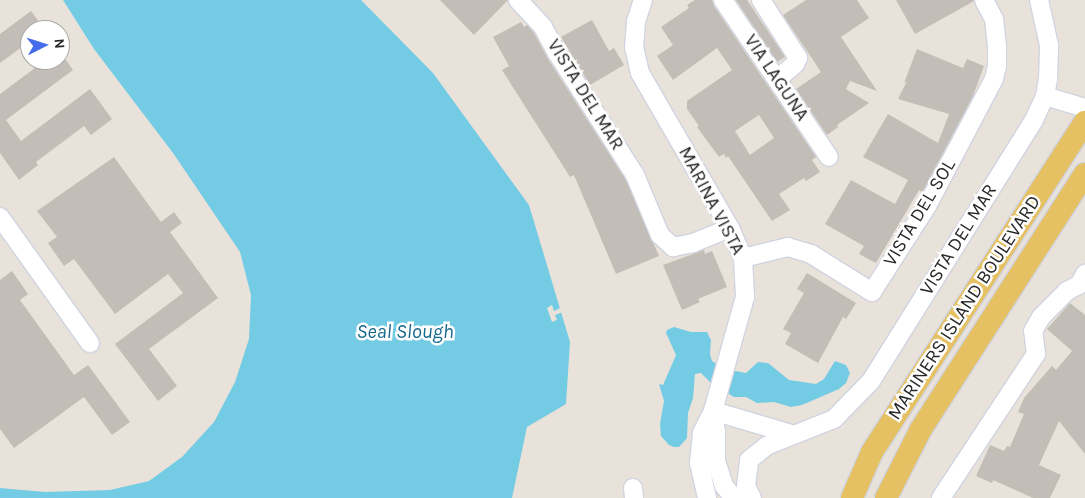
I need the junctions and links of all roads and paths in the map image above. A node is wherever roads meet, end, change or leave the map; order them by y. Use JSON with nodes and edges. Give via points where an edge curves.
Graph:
{"nodes":[{"id":1,"x":518,"y":0,"type":"edge"},
{"id":2,"x":643,"y":0,"type":"edge"},
{"id":3,"x":723,"y":0,"type":"edge"},
{"id":4,"x":761,"y":0,"type":"edge"},
{"id":5,"x":984,"y":0,"type":"edge"},
{"id":6,"x":1039,"y":0,"type":"edge"},
{"id":7,"x":777,"y":80,"type":"junction"},
{"id":8,"x":1045,"y":96,"type":"junction"},
{"id":9,"x":1085,"y":108,"type":"edge"},
{"id":10,"x":1085,"y":122,"type":"edge"},
{"id":11,"x":829,"y":157,"type":"dead end"},
{"id":12,"x":1085,"y":174,"type":"edge"},
{"id":13,"x":0,"y":218,"type":"edge"},
{"id":14,"x":730,"y":228,"type":"junction"},
{"id":15,"x":743,"y":258,"type":"junction"},
{"id":16,"x":1085,"y":274,"type":"edge"},
{"id":17,"x":90,"y":343,"type":"dead end"},
{"id":18,"x":716,"y":403,"type":"junction"},
{"id":19,"x":791,"y":434,"type":"junction"},
{"id":20,"x":707,"y":498,"type":"edge"},
{"id":21,"x":734,"y":498,"type":"edge"},
{"id":22,"x":752,"y":498,"type":"edge"},
{"id":23,"x":852,"y":498,"type":"edge"},
{"id":24,"x":886,"y":498,"type":"edge"},
{"id":25,"x":941,"y":498,"type":"edge"}],
"edges":[{"from":1,"to":14,"type":"street","name":"VISTA DEL MAR","via":[[544,27],[557,54],[631,169],[660,235],[673,247],[693,243]]},
{"from":2,"to":14,"type":"street","name":"MARINA VISTA","via":[[636,21],[634,47],[640,73]]},
{"from":3,"to":7,"type":"street","name":"VIA LAGUNA"},
{"from":4,"to":7,"type":"street","via":[[798,58],[796,64]]},
{"from":5,"to":15,"type":"street","name":"VISTA DEL SOL","via":[[994,19],[997,47],[994,80],[927,206],[872,292],[811,254],[788,247]]},
{"from":6,"to":8,"type":"street","name":"VISTA DEL MAR","via":[[1049,45]]},
{"from":7,"to":11,"type":"street","name":"VIA LAGUNA"},
{"from":8,"to":9,"type":"street"},
{"from":8,"to":19,"type":"street","name":"VISTA DEL MAR","via":[[1033,122],[871,381],[834,419]]},
{"from":10,"to":23,"type":"main road","name":"MARINERS ISLAND BOULEVARD","via":[[872,452]]},
{"from":12,"to":24,"type":"main road","name":"MARINERS ISLAND BOULEVARD","via":[[921,429]]},
{"from":13,"to":17,"type":"street"},
{"from":14,"to":15,"type":"street","name":"MARINA VISTA"},
{"from":15,"to":18,"type":"street","name":"MARINA VISTA","via":[[745,297]]},
{"from":16,"to":25,"type":"street","via":[[1079,284],[1062,295],[1041,317],[1033,331],[1036,354]]},
{"from":18,"to":19,"type":"street"},
{"from":18,"to":20,"type":"street","name":"MARINA VISTA","via":[[702,433],[699,463]]},
{"from":18,"to":21,"type":"street","name":"MARINA VISTA","via":[[716,461],[724,486]]},
{"from":19,"to":22,"type":"street","name":"VISTA DEL MAR","via":[[766,446],[749,460],[746,486]]}]}
